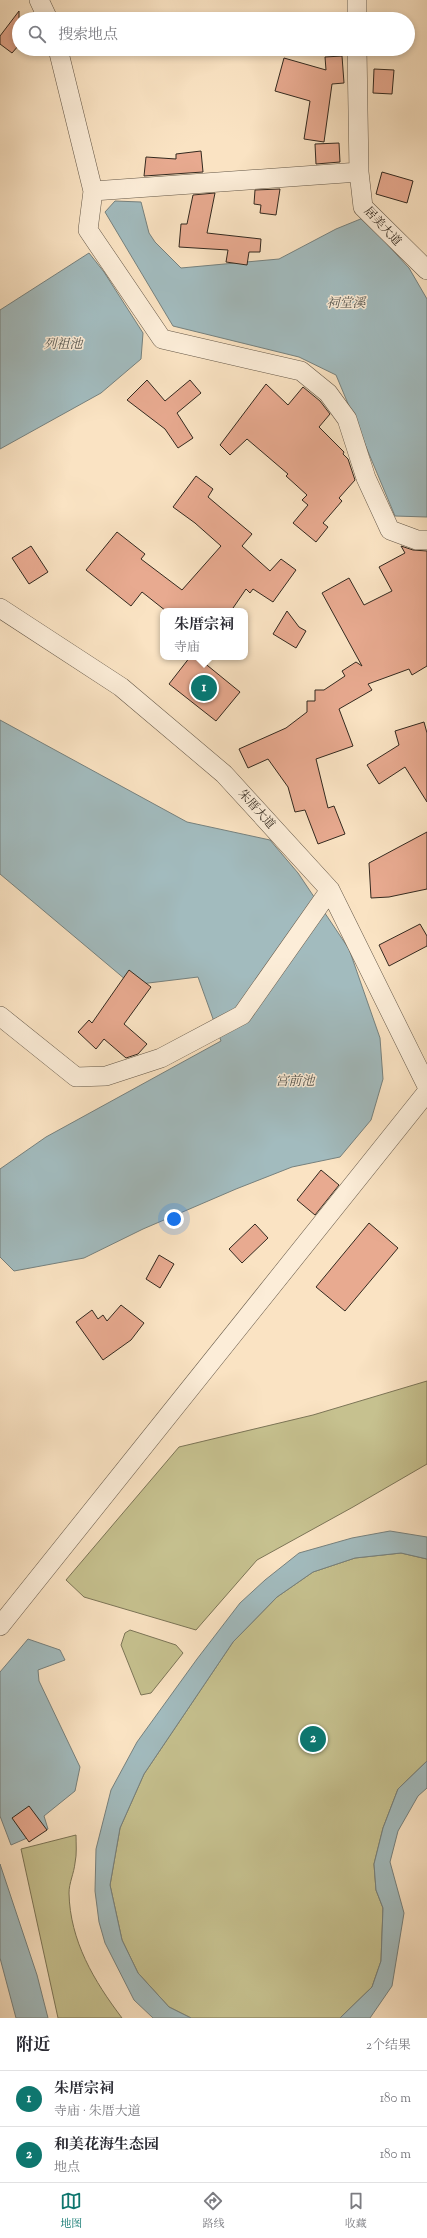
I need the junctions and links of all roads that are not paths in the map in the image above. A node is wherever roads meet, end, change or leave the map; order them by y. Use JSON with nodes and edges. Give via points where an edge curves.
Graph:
{"nodes":[{"id":1,"x":39,"y":0,"type":"edge"},
{"id":2,"x":357,"y":0,"type":"edge"},
{"id":3,"x":45,"y":12,"type":"edge"},
{"id":4,"x":357,"y":12,"type":"edge"},
{"id":5,"x":60,"y":56,"type":"edge"},
{"id":6,"x":358,"y":56,"type":"edge"},
{"id":7,"x":359,"y":172,"type":"junction"},
{"id":8,"x":93,"y":191,"type":"junction"},
{"id":9,"x":427,"y":270,"type":"edge"},
{"id":10,"x":427,"y":540,"type":"edge"},
{"id":11,"x":0,"y":608,"type":"edge"},
{"id":12,"x":330,"y":890,"type":"junction"},
{"id":13,"x":0,"y":1016,"type":"edge"},
{"id":14,"x":427,"y":1086,"type":"edge"},
{"id":15,"x":427,"y":1092,"type":"edge"},
{"id":16,"x":0,"y":1626,"type":"edge"}],
"edges":[{"from":1,"to":3,"type":"street"},
{"from":2,"to":4,"type":"street"},
{"from":5,"to":8,"type":"street"},
{"from":6,"to":7,"type":"street","name":"居美大道"},
{"from":7,"to":8,"type":"street"},
{"from":7,"to":9,"type":"street","name":"居美大道","via":[[363,207]]},
{"from":8,"to":10,"type":"street","via":[[88,230],[162,339],[301,372],[328,392],[347,419],[366,478],[390,530],[417,540]]},
{"from":11,"to":12,"type":"street","name":"朱厝大道","via":[[121,687],[224,774]]},
{"from":12,"to":13,"type":"street","via":[[242,1015],[161,1058],[106,1076],[76,1077]]},
{"from":12,"to":14,"type":"street","name":"朱厝大道"},
{"from":15,"to":16,"type":"street"}]}
